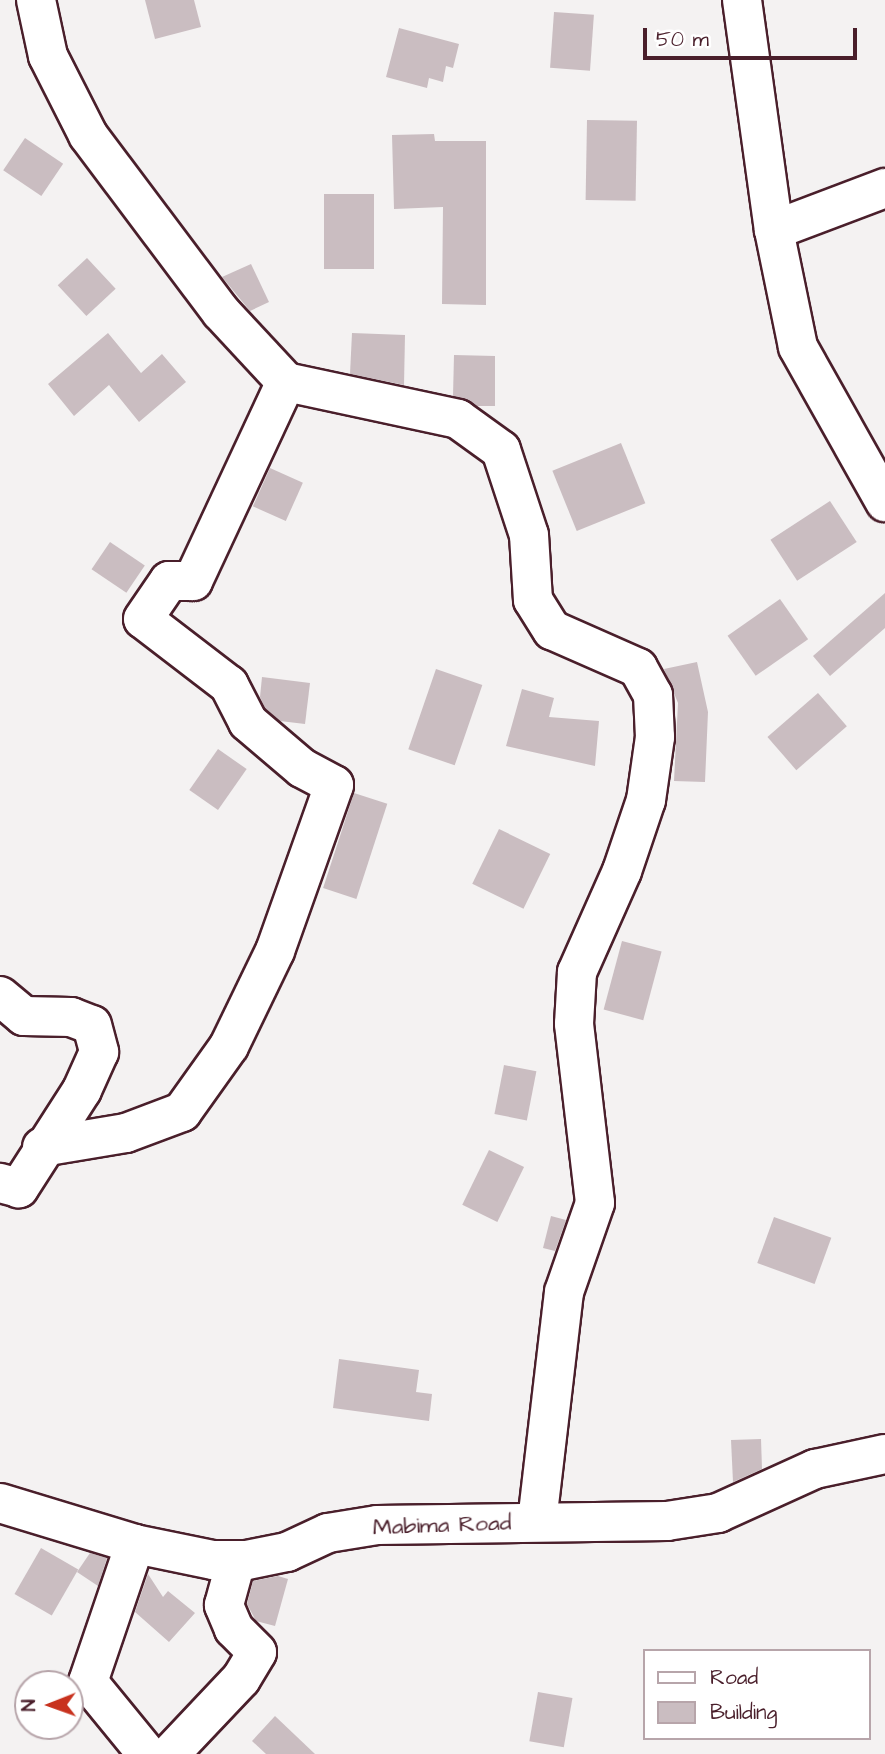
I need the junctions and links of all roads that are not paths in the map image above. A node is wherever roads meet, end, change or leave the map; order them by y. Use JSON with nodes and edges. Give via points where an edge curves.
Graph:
{"nodes":[{"id":1,"x":36,"y":0,"type":"edge"},
{"id":2,"x":742,"y":0,"type":"edge"},
{"id":3,"x":885,"y":188,"type":"edge"},
{"id":4,"x":774,"y":230,"type":"junction"},
{"id":5,"x":286,"y":382,"type":"junction"},
{"id":6,"x":885,"y":502,"type":"edge"},
{"id":7,"x":0,"y":996,"type":"edge"},
{"id":8,"x":42,"y":1147,"type":"junction"},
{"id":9,"x":0,"y":1182,"type":"edge"},
{"id":10,"x":885,"y":1454,"type":"edge"},
{"id":11,"x":0,"y":1503,"type":"edge"},
{"id":12,"x":537,"y":1521,"type":"junction"},
{"id":13,"x":135,"y":1544,"type":"junction"},
{"id":14,"x":236,"y":1561,"type":"junction"},
{"id":15,"x":147,"y":1754,"type":"edge"},
{"id":16,"x":170,"y":1754,"type":"edge"}],
"edges":[{"from":1,"to":5,"type":"street","via":[[48,56],[88,135],[221,312]]},
{"from":2,"to":4,"type":"street"},
{"from":3,"to":4,"type":"street"},
{"from":4,"to":6,"type":"street","via":[[798,347]]},
{"from":5,"to":8,"type":"street","via":[[193,581],[169,581],[143,619],[229,685],[248,722],[302,768],[334,785],[275,951],[229,1046],[182,1112],[126,1133]]},
{"from":5,"to":12,"type":"street","via":[[458,419],[501,450],[529,536],[533,600],[552,630],[638,668],[653,695],[655,737],[646,800],[622,871],[577,972],[574,1024],[595,1203],[564,1292]]},
{"from":7,"to":8,"type":"street","via":[[24,1016],[71,1017],[92,1025],[100,1052],[82,1090]]},
{"from":8,"to":9,"type":"street","via":[[19,1188]]},
{"from":10,"to":12,"type":"street","name":"Mabima Road","via":[[815,1469],[719,1513],[667,1521]]},
{"from":11,"to":13,"type":"street","name":"Mabima Road"},
{"from":12,"to":14,"type":"street","name":"Mabima Road","via":[[377,1525],[328,1533],[287,1552]]},
{"from":13,"to":14,"type":"street","name":"Mabima Road"},
{"from":13,"to":15,"type":"street","via":[[88,1682]]},
{"from":14,"to":16,"type":"street","via":[[224,1605],[234,1629],[257,1652],[241,1679]]}]}
